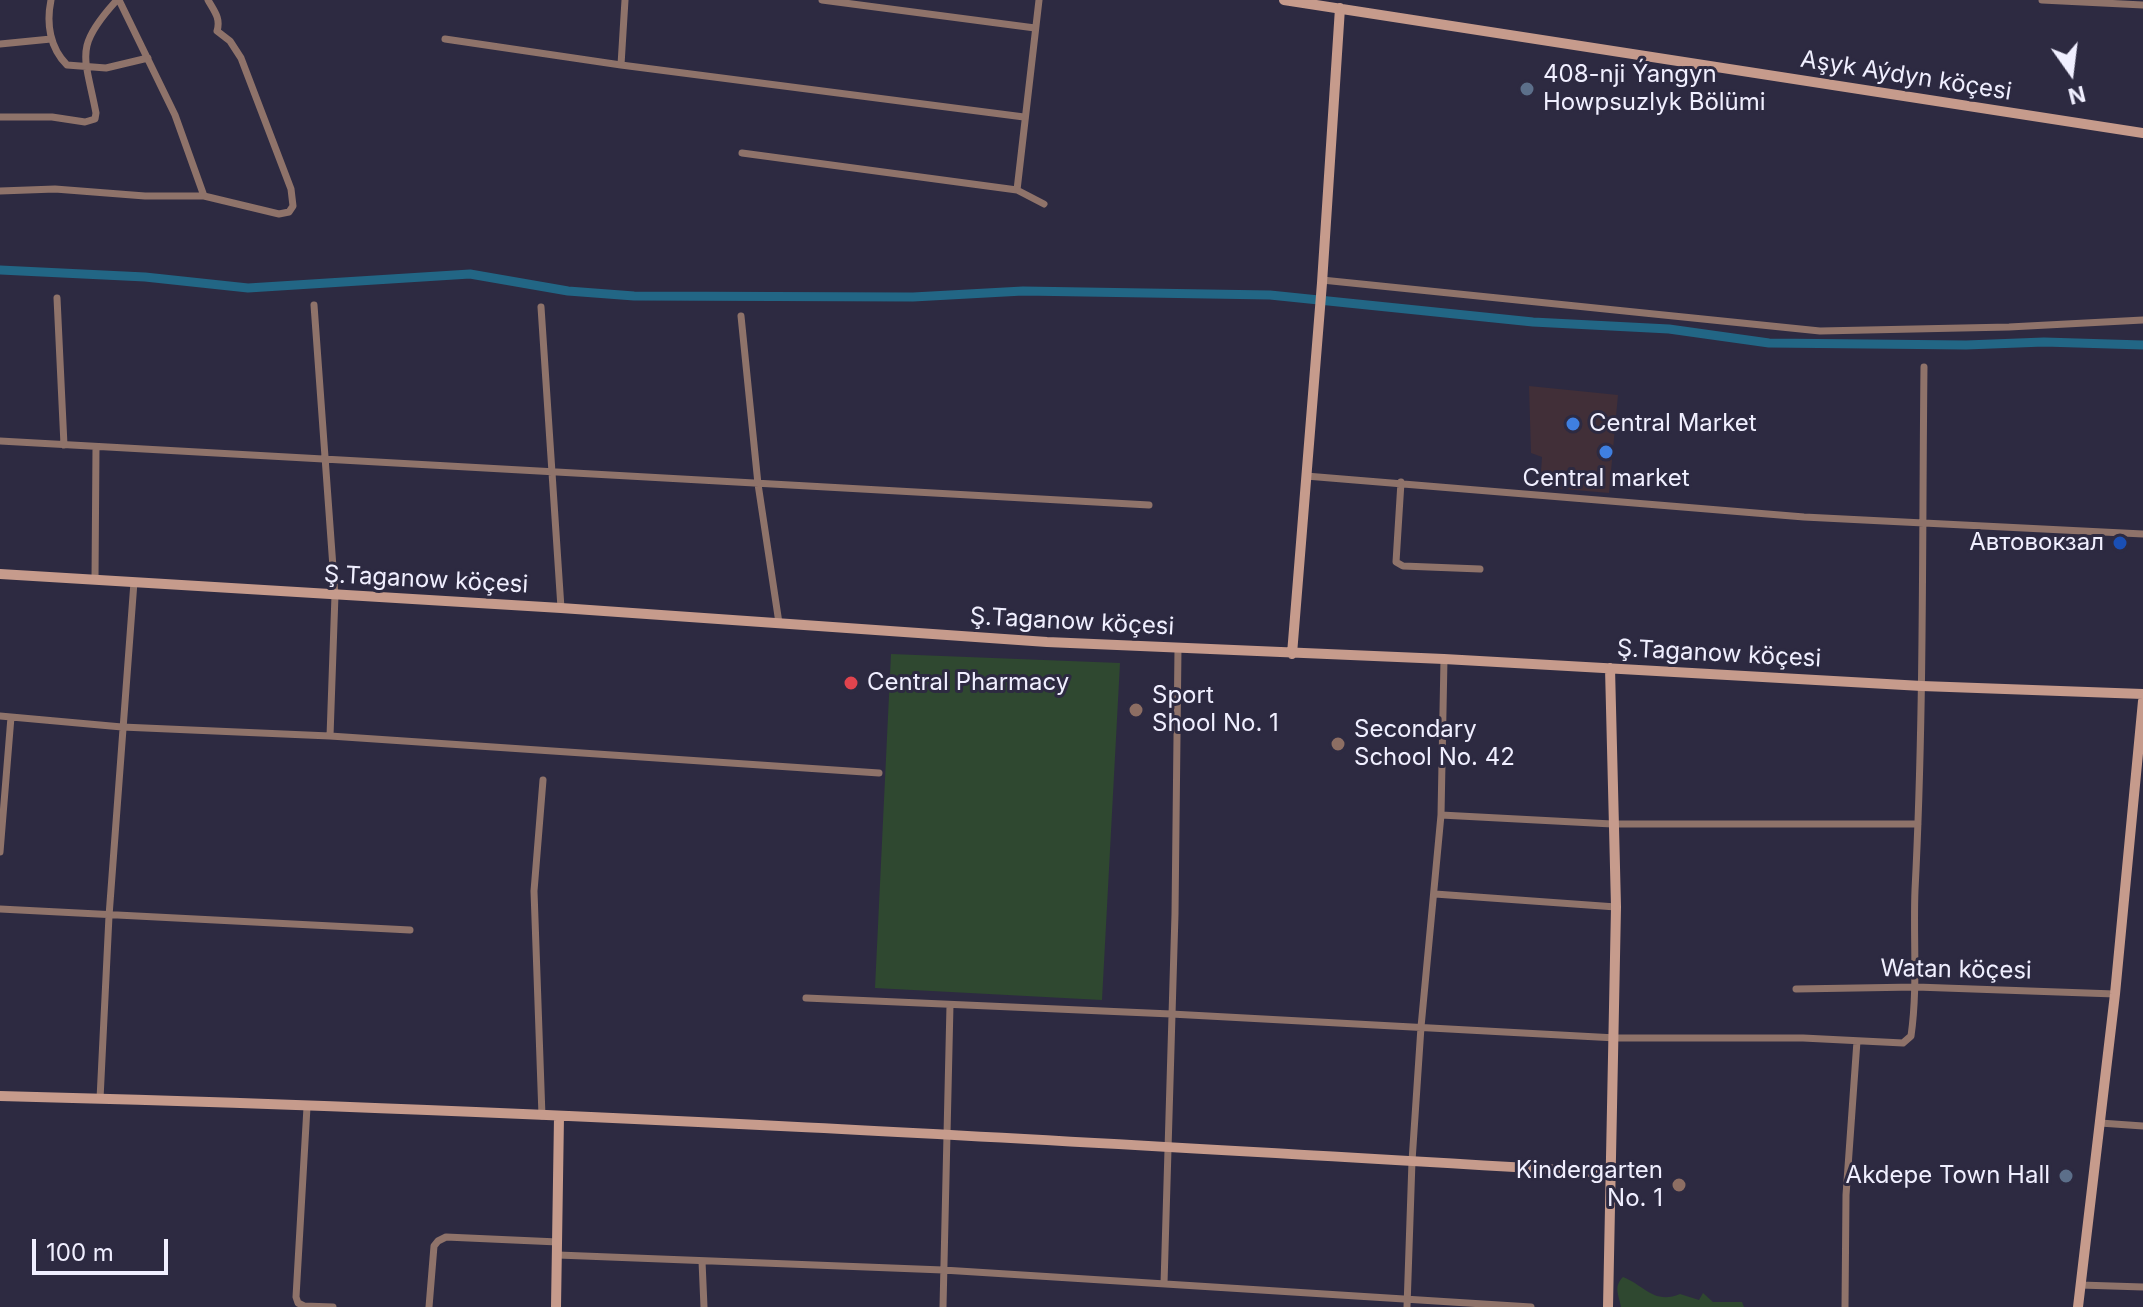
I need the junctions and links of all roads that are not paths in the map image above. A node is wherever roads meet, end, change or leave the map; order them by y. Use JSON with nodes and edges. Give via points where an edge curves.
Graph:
{"nodes":[{"id":1,"x":51,"y":0,"type":"edge"},
{"id":2,"x":118,"y":0,"type":"edge"},
{"id":3,"x":208,"y":0,"type":"edge"},
{"id":4,"x":625,"y":0,"type":"edge"},
{"id":5,"x":822,"y":0,"type":"edge"},
{"id":6,"x":1039,"y":0,"type":"edge"},
{"id":7,"x":1284,"y":0,"type":"edge"},
{"id":8,"x":2042,"y":0,"type":"edge"},
{"id":9,"x":2075,"y":1,"type":"edge"},
{"id":10,"x":1340,"y":4,"type":"edge"},
{"id":11,"x":2143,"y":5,"type":"edge"},
{"id":12,"x":1035,"y":28,"type":"junction"},
{"id":13,"x":51,"y":39,"type":"junction"},
{"id":14,"x":445,"y":39,"type":"dead end"},
{"id":15,"x":0,"y":44,"type":"edge"},
{"id":16,"x":148,"y":58,"type":"junction"},
{"id":17,"x":621,"y":65,"type":"junction"},
{"id":18,"x":86,"y":68,"type":"junction"},
{"id":19,"x":0,"y":117,"type":"edge"},
{"id":20,"x":1024,"y":117,"type":"junction"},
{"id":21,"x":2143,"y":133,"type":"edge"},
{"id":22,"x":742,"y":153,"type":"dead end"},
{"id":23,"x":1017,"y":190,"type":"junction"},
{"id":24,"x":0,"y":191,"type":"edge"},
{"id":25,"x":204,"y":196,"type":"junction"},
{"id":26,"x":1044,"y":204,"type":"dead end"},
{"id":27,"x":1322,"y":282,"type":"junction"},
{"id":28,"x":57,"y":298,"type":"dead end"},
{"id":29,"x":314,"y":305,"type":"dead end"},
{"id":30,"x":541,"y":307,"type":"dead end"},
{"id":31,"x":741,"y":316,"type":"dead end"},
{"id":32,"x":2143,"y":320,"type":"edge"},
{"id":33,"x":1924,"y":367,"type":"dead end"},
{"id":34,"x":0,"y":441,"type":"edge"},
{"id":35,"x":64,"y":445,"type":"junction"},
{"id":36,"x":96,"y":447,"type":"junction"},
{"id":37,"x":325,"y":457,"type":"junction"},
{"id":38,"x":553,"y":471,"type":"junction"},
{"id":39,"x":1306,"y":476,"type":"junction"},
{"id":40,"x":1401,"y":482,"type":"junction"},
{"id":41,"x":758,"y":484,"type":"junction"},
{"id":42,"x":1149,"y":505,"type":"dead end"},
{"id":43,"x":1922,"y":523,"type":"junction"},
{"id":44,"x":2143,"y":534,"type":"edge"},
{"id":45,"x":1480,"y":569,"type":"dead end"},
{"id":46,"x":0,"y":574,"type":"edge"},
{"id":47,"x":95,"y":579,"type":"junction"},
{"id":48,"x":134,"y":582,"type":"junction"},
{"id":49,"x":335,"y":595,"type":"junction"},
{"id":50,"x":561,"y":608,"type":"junction"},
{"id":51,"x":779,"y":623,"type":"junction"},
{"id":52,"x":1178,"y":648,"type":"junction"},
{"id":53,"x":1292,"y":654,"type":"junction"},
{"id":54,"x":1444,"y":659,"type":"junction"},
{"id":55,"x":1610,"y":668,"type":"junction"},
{"id":56,"x":1922,"y":686,"type":"junction"},
{"id":57,"x":2143,"y":694,"type":"edge"},
{"id":58,"x":2143,"y":701,"type":"edge"},
{"id":59,"x":0,"y":716,"type":"edge"},
{"id":60,"x":11,"y":717,"type":"junction"},
{"id":61,"x":122,"y":727,"type":"junction"},
{"id":62,"x":330,"y":736,"type":"junction"},
{"id":63,"x":879,"y":773,"type":"dead end"},
{"id":64,"x":543,"y":780,"type":"dead end"},
{"id":65,"x":1441,"y":815,"type":"junction"},
{"id":66,"x":1612,"y":824,"type":"junction"},
{"id":67,"x":1918,"y":824,"type":"junction"},
{"id":68,"x":0,"y":852,"type":"edge"},
{"id":69,"x":1435,"y":894,"type":"junction"},
{"id":70,"x":1616,"y":907,"type":"junction"},
{"id":71,"x":0,"y":909,"type":"edge"},
{"id":72,"x":109,"y":916,"type":"junction"},
{"id":73,"x":410,"y":930,"type":"dead end"},
{"id":74,"x":1916,"y":987,"type":"junction"},
{"id":75,"x":1796,"y":989,"type":"dead end"},
{"id":76,"x":2115,"y":994,"type":"junction"},
{"id":77,"x":806,"y":998,"type":"dead end"},
{"id":78,"x":950,"y":1005,"type":"junction"},
{"id":79,"x":1171,"y":1014,"type":"junction"},
{"id":80,"x":1421,"y":1027,"type":"junction"},
{"id":81,"x":1616,"y":1038,"type":"junction"},
{"id":82,"x":1857,"y":1041,"type":"junction"},
{"id":83,"x":0,"y":1096,"type":"edge"},
{"id":84,"x":100,"y":1099,"type":"junction"},
{"id":85,"x":307,"y":1107,"type":"junction"},
{"id":86,"x":542,"y":1116,"type":"junction"},
{"id":87,"x":559,"y":1117,"type":"junction"},
{"id":88,"x":2100,"y":1123,"type":"junction"},
{"id":89,"x":2143,"y":1126,"type":"edge"},
{"id":90,"x":946,"y":1137,"type":"junction"},
{"id":91,"x":1169,"y":1147,"type":"junction"},
{"id":92,"x":1412,"y":1161,"type":"junction"},
{"id":93,"x":1613,"y":1173,"type":"junction"},
{"id":94,"x":558,"y":1242,"type":"junction"},
{"id":95,"x":558,"y":1255,"type":"junction"},
{"id":96,"x":702,"y":1261,"type":"junction"},
{"id":97,"x":943,"y":1270,"type":"junction"},
{"id":98,"x":1164,"y":1284,"type":"junction"},
{"id":99,"x":2080,"y":1285,"type":"junction"},
{"id":100,"x":2143,"y":1287,"type":"edge"},
{"id":101,"x":1407,"y":1303,"type":"edge"},
{"id":102,"x":333,"y":1307,"type":"edge"},
{"id":103,"x":429,"y":1307,"type":"edge"},
{"id":104,"x":556,"y":1307,"type":"edge"},
{"id":105,"x":704,"y":1307,"type":"edge"},
{"id":106,"x":943,"y":1307,"type":"edge"},
{"id":107,"x":1531,"y":1307,"type":"edge"},
{"id":108,"x":1608,"y":1307,"type":"edge"},
{"id":109,"x":1845,"y":1307,"type":"edge"},
{"id":110,"x":2078,"y":1307,"type":"edge"}],
"edges":[{"from":1,"to":13,"type":"street"},
{"from":2,"to":16,"type":"street"},
{"from":2,"to":18,"type":"street","via":[[89,34]]},
{"from":3,"to":25,"type":"street","via":[[218,15],[217,31],[241,58],[293,206],[284,214]]},
{"from":4,"to":17,"type":"street"},
{"from":5,"to":12,"type":"street"},
{"from":6,"to":12,"type":"street"},
{"from":7,"to":10,"type":"street","name":"Aşyk Aýdyn köçesi"},
{"from":8,"to":9,"type":"street"},
{"from":9,"to":11,"type":"street"},
{"from":10,"to":21,"type":"street","name":"Aşyk Aýdyn köçesi"},
{"from":10,"to":27,"type":"street"},
{"from":12,"to":20,"type":"street"},
{"from":13,"to":15,"type":"street"},
{"from":13,"to":18,"type":"street","via":[[67,65]]},
{"from":14,"to":17,"type":"street"},
{"from":16,"to":18,"type":"street"},
{"from":16,"to":25,"type":"street"},
{"from":17,"to":20,"type":"street"},
{"from":18,"to":19,"type":"street","via":[[95,119]]},
{"from":20,"to":23,"type":"street"},
{"from":22,"to":23,"type":"street"},
{"from":23,"to":26,"type":"street"},
{"from":24,"to":25,"type":"street"},
{"from":27,"to":32,"type":"street","via":[[1820,331]]},
{"from":27,"to":39,"type":"street"},
{"from":28,"to":35,"type":"street"},
{"from":29,"to":37,"type":"street"},
{"from":30,"to":38,"type":"street"},
{"from":31,"to":41,"type":"street"},
{"from":33,"to":43,"type":"street"},
{"from":34,"to":35,"type":"street"},
{"from":35,"to":36,"type":"street"},
{"from":36,"to":37,"type":"street"},
{"from":36,"to":47,"type":"street"},
{"from":37,"to":38,"type":"street"},
{"from":37,"to":49,"type":"street"},
{"from":38,"to":41,"type":"street"},
{"from":38,"to":50,"type":"street"},
{"from":39,"to":40,"type":"street"},
{"from":39,"to":53,"type":"street"},
{"from":40,"to":43,"type":"street"},
{"from":40,"to":45,"type":"street","via":[[1396,562]]},
{"from":41,"to":42,"type":"street"},
{"from":41,"to":51,"type":"street"},
{"from":43,"to":44,"type":"street"},
{"from":43,"to":56,"type":"street"},
{"from":46,"to":47,"type":"street","name":"Ş.Taganow köçesi"},
{"from":47,"to":48,"type":"street","name":"Ş.Taganow köçesi"},
{"from":48,"to":49,"type":"street","name":"Ş.Taganow köçesi"},
{"from":48,"to":61,"type":"street"},
{"from":49,"to":50,"type":"street","name":"Ş.Taganow köçesi"},
{"from":49,"to":62,"type":"street"},
{"from":50,"to":51,"type":"street","name":"Ş.Taganow köçesi"},
{"from":51,"to":52,"type":"street","name":"Ş.Taganow köçesi"},
{"from":52,"to":53,"type":"street","name":"Ş.Taganow köçesi"},
{"from":52,"to":79,"type":"street"},
{"from":53,"to":54,"type":"street","name":"Ş.Taganow köçesi"},
{"from":54,"to":55,"type":"street","name":"Ş.Taganow köçesi"},
{"from":54,"to":65,"type":"street"},
{"from":55,"to":56,"type":"street","name":"Ş.Taganow köçesi"},
{"from":55,"to":66,"type":"street"},
{"from":56,"to":57,"type":"street","name":"Ş.Taganow köçesi"},
{"from":56,"to":67,"type":"street"},
{"from":58,"to":76,"type":"street"},
{"from":59,"to":60,"type":"street"},
{"from":60,"to":61,"type":"street"},
{"from":60,"to":68,"type":"street"},
{"from":61,"to":62,"type":"street"},
{"from":61,"to":72,"type":"street"},
{"from":62,"to":63,"type":"street"},
{"from":64,"to":86,"type":"street","via":[[534,891]]},
{"from":65,"to":66,"type":"street"},
{"from":65,"to":69,"type":"street"},
{"from":66,"to":67,"type":"street"},
{"from":66,"to":70,"type":"street"},
{"from":67,"to":74,"type":"street"},
{"from":69,"to":70,"type":"street"},
{"from":69,"to":80,"type":"street"},
{"from":70,"to":81,"type":"street"},
{"from":71,"to":72,"type":"street"},
{"from":72,"to":73,"type":"street"},
{"from":72,"to":84,"type":"street"},
{"from":74,"to":75,"type":"street","name":"Watan köçesi"},
{"from":74,"to":76,"type":"street","name":"Watan köçesi"},
{"from":74,"to":82,"type":"street","via":[[1908,1041]]},
{"from":76,"to":88,"type":"street"},
{"from":77,"to":78,"type":"street"},
{"from":78,"to":79,"type":"street"},
{"from":78,"to":90,"type":"street"},
{"from":79,"to":80,"type":"street"},
{"from":79,"to":91,"type":"street"},
{"from":80,"to":81,"type":"street"},
{"from":80,"to":92,"type":"street"},
{"from":81,"to":82,"type":"street"},
{"from":81,"to":93,"type":"street"},
{"from":82,"to":109,"type":"street","via":[[1846,1195]]},
{"from":83,"to":84,"type":"street"},
{"from":84,"to":85,"type":"street"},
{"from":85,"to":86,"type":"street"},
{"from":85,"to":102,"type":"street","via":[[296,1297],[304,1306]]},
{"from":86,"to":87,"type":"street"},
{"from":87,"to":90,"type":"street"},
{"from":87,"to":94,"type":"street"},
{"from":88,"to":89,"type":"street"},
{"from":88,"to":99,"type":"street"},
{"from":90,"to":91,"type":"street"},
{"from":90,"to":97,"type":"street"},
{"from":91,"to":92,"type":"street"},
{"from":91,"to":98,"type":"street"},
{"from":92,"to":93,"type":"street"},
{"from":92,"to":101,"type":"street"},
{"from":93,"to":108,"type":"street"},
{"from":94,"to":95,"type":"street"},
{"from":94,"to":103,"type":"street","via":[[446,1237],[438,1241]]},
{"from":95,"to":96,"type":"street"},
{"from":95,"to":104,"type":"street"},
{"from":96,"to":97,"type":"street"},
{"from":96,"to":105,"type":"street"},
{"from":97,"to":98,"type":"street"},
{"from":97,"to":106,"type":"street"},
{"from":98,"to":101,"type":"street"},
{"from":99,"to":100,"type":"street"},
{"from":99,"to":110,"type":"street"},
{"from":101,"to":107,"type":"street"}]}
